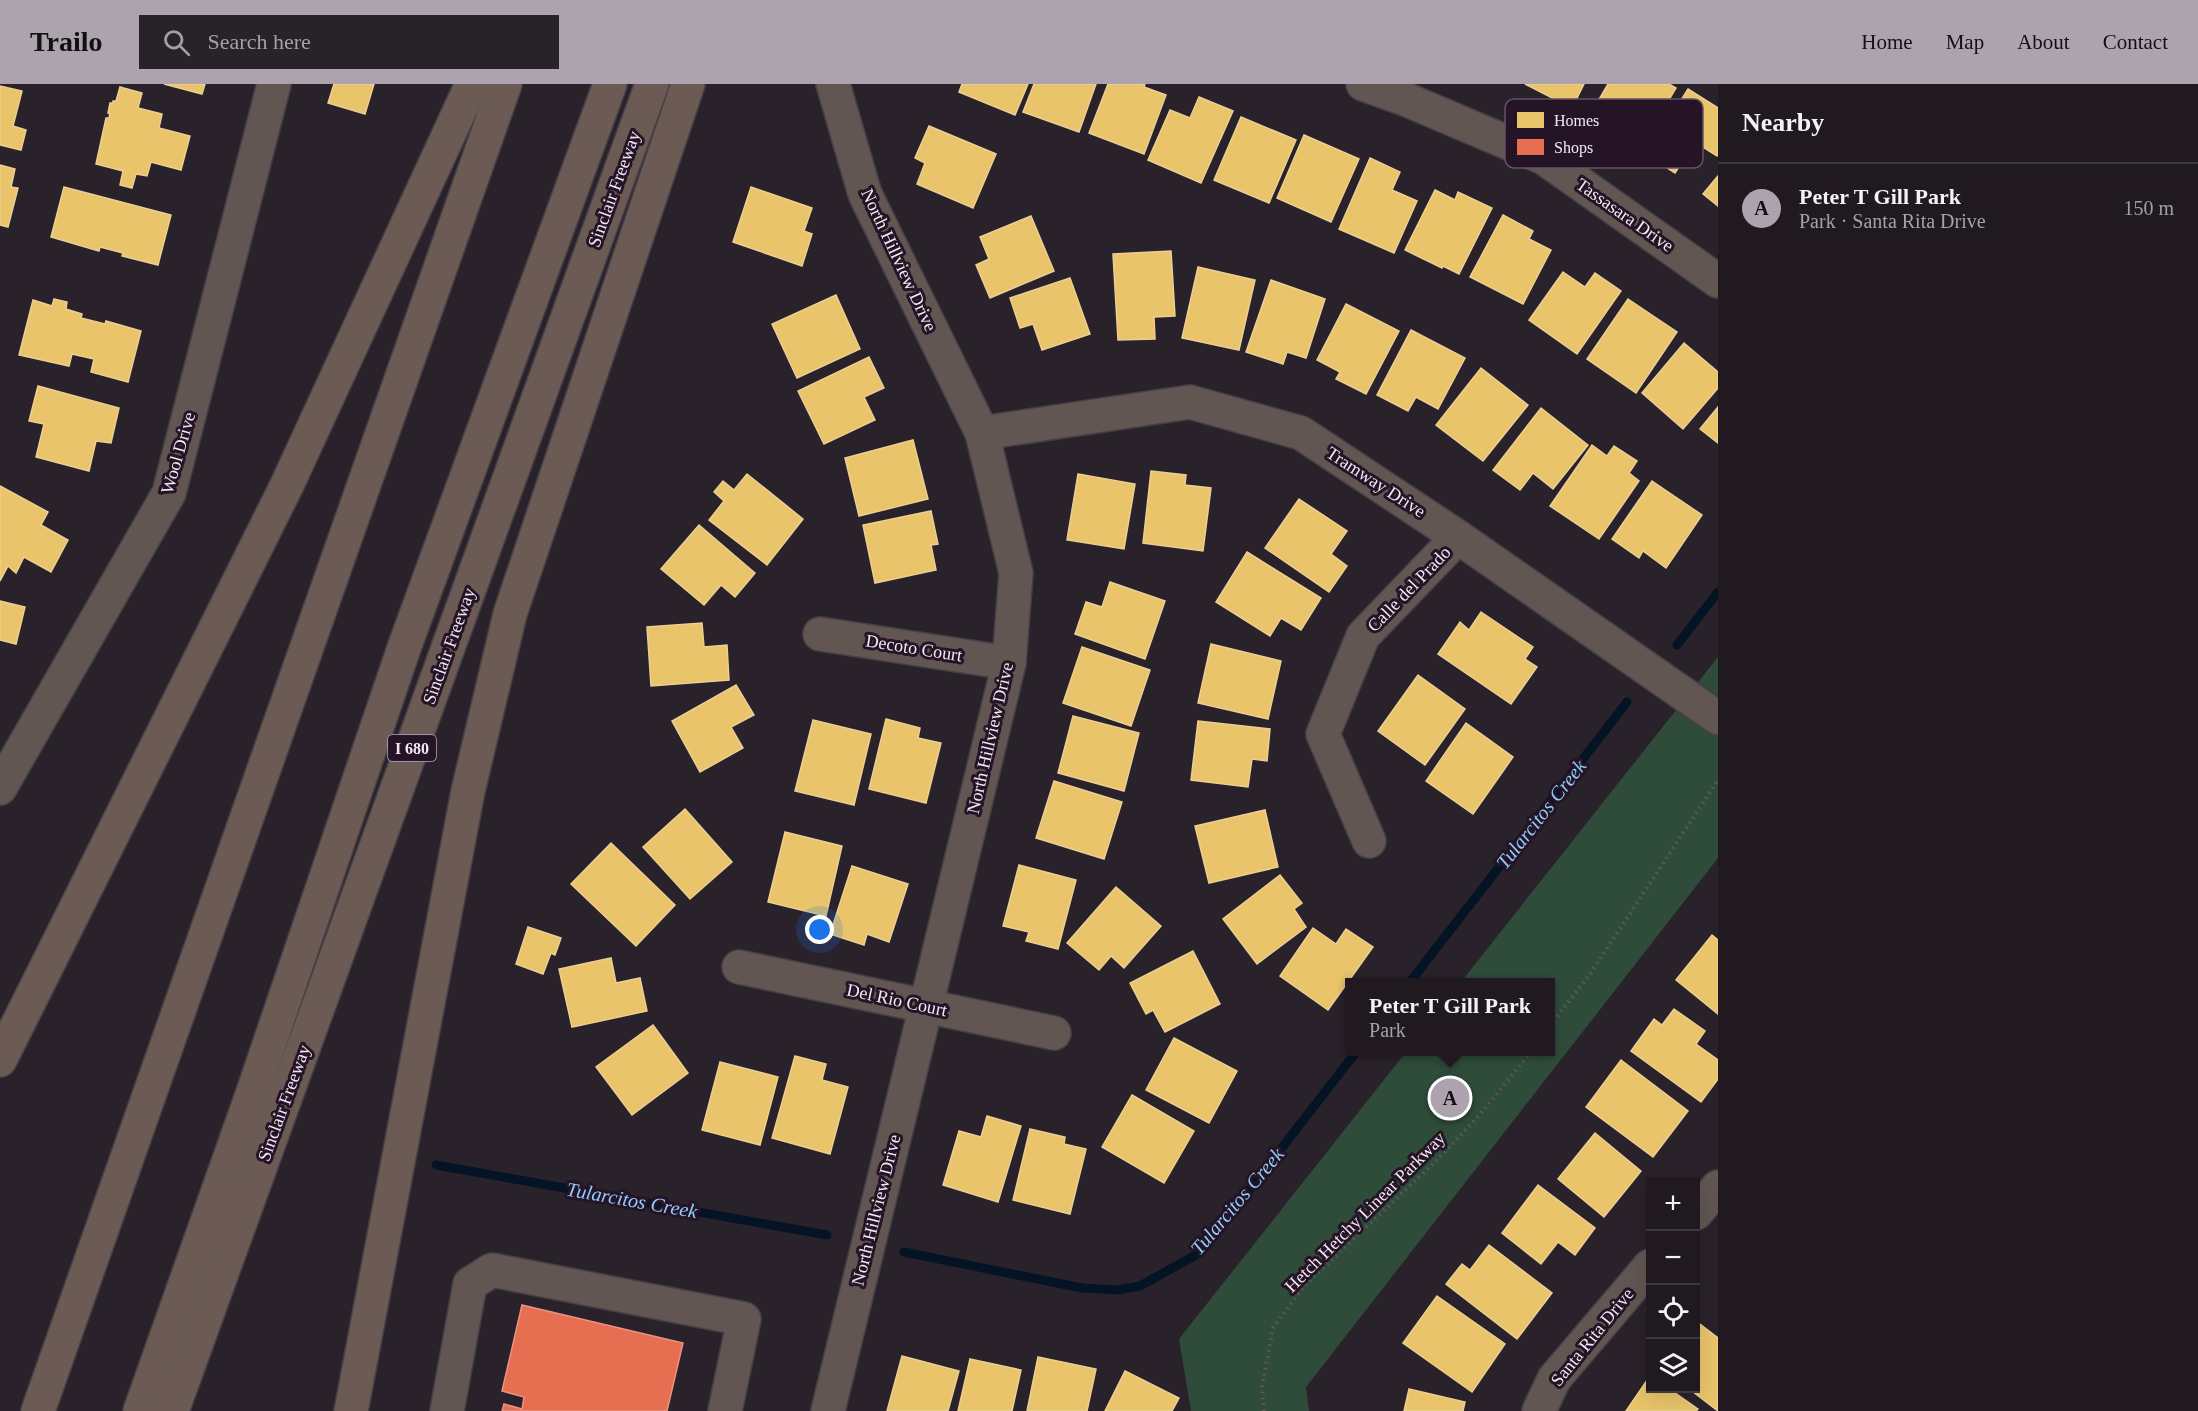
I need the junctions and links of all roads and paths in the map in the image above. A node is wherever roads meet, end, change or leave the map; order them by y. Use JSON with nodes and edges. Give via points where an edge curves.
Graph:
{"nodes":[{"id":1,"x":274,"y":84,"type":"edge"},
{"id":2,"x":472,"y":84,"type":"edge"},
{"id":3,"x":505,"y":84,"type":"edge"},
{"id":4,"x":610,"y":84,"type":"edge"},
{"id":5,"x":652,"y":84,"type":"edge"},
{"id":6,"x":688,"y":84,"type":"edge"},
{"id":7,"x":833,"y":84,"type":"edge"},
{"id":8,"x":1364,"y":84,"type":"edge"},
{"id":9,"x":1505,"y":141,"type":"edge"},
{"id":10,"x":1558,"y":168,"type":"edge"},
{"id":11,"x":1718,"y":281,"type":"edge"},
{"id":12,"x":982,"y":433,"type":"junction"},
{"id":13,"x":1458,"y":537,"type":"junction"},
{"id":14,"x":820,"y":634,"type":"dead end"},
{"id":15,"x":1009,"y":663,"type":"junction"},
{"id":16,"x":1718,"y":718,"type":"edge"},
{"id":17,"x":1718,"y":780,"type":"edge"},
{"id":18,"x":0,"y":788,"type":"edge"},
{"id":19,"x":1369,"y":841,"type":"dead end"},
{"id":20,"x":739,"y":967,"type":"dead end"},
{"id":21,"x":926,"y":1006,"type":"junction"},
{"id":22,"x":1555,"y":1021,"type":"edge"},
{"id":23,"x":1054,"y":1033,"type":"dead end"},
{"id":24,"x":1528,"y":1056,"type":"edge"},
{"id":25,"x":0,"y":1060,"type":"edge"},
{"id":26,"x":1718,"y":1187,"type":"edge"},
{"id":27,"x":1700,"y":1207,"type":"edge"},
{"id":28,"x":1646,"y":1271,"type":"edge"},
{"id":29,"x":38,"y":1411,"type":"edge"},
{"id":30,"x":140,"y":1411,"type":"edge"},
{"id":31,"x":172,"y":1411,"type":"edge"},
{"id":32,"x":351,"y":1411,"type":"edge"},
{"id":33,"x":447,"y":1411,"type":"edge"},
{"id":34,"x":725,"y":1411,"type":"edge"},
{"id":35,"x":828,"y":1411,"type":"edge"},
{"id":36,"x":1264,"y":1411,"type":"edge"},
{"id":37,"x":1539,"y":1411,"type":"edge"}],
"edges":[{"from":1,"to":18,"type":"street","name":"Wool Drive","via":[[169,493]]},
{"from":2,"to":25,"type":"highway","via":[[286,487]]},
{"from":3,"to":29,"type":"highway"},
{"from":4,"to":30,"type":"highway","number":"I 680","via":[[400,659]]},
{"from":5,"to":31,"type":"highway","name":"Sinclair Freeway","number":"I 680"},
{"from":6,"to":32,"type":"highway","via":[[510,614],[468,791]]},
{"from":7,"to":12,"type":"street","name":"North Hillview Drive","via":[[865,194]]},
{"from":8,"to":9,"type":"street","name":"Tassasara Drive"},
{"from":10,"to":11,"type":"street","name":"Tassasara Drive"},
{"from":12,"to":13,"type":"street","name":"Tramway Drive","via":[[1190,402],[1301,433]]},
{"from":12,"to":15,"type":"street","name":"North Hillview Drive","via":[[1016,573]]},
{"from":13,"to":16,"type":"street","name":"Tramway Drive"},
{"from":13,"to":19,"type":"street","name":"Calle del Prado","via":[[1363,636],[1323,734]]},
{"from":14,"to":15,"type":"street","name":"Decoto Court"},
{"from":15,"to":21,"type":"street","name":"North Hillview Drive"},
{"from":17,"to":22,"type":"path"},
{"from":20,"to":21,"type":"street","name":"Del Rio Court"},
{"from":21,"to":23,"type":"street","name":"Del Rio Court"},
{"from":21,"to":35,"type":"street","name":"North Hillview Drive"},
{"from":24,"to":36,"type":"path","name":"Hetch Hetchy Linear Parkway","via":[[1437,1160],[1303,1287],[1274,1328],[1262,1386]]},
{"from":26,"to":27,"type":"street"},
{"from":28,"to":37,"type":"street","name":"Santa Rita Drive","via":[[1554,1378]]},
{"from":33,"to":34,"type":"street","via":[[470,1284],[492,1270],[744,1319]]}]}
